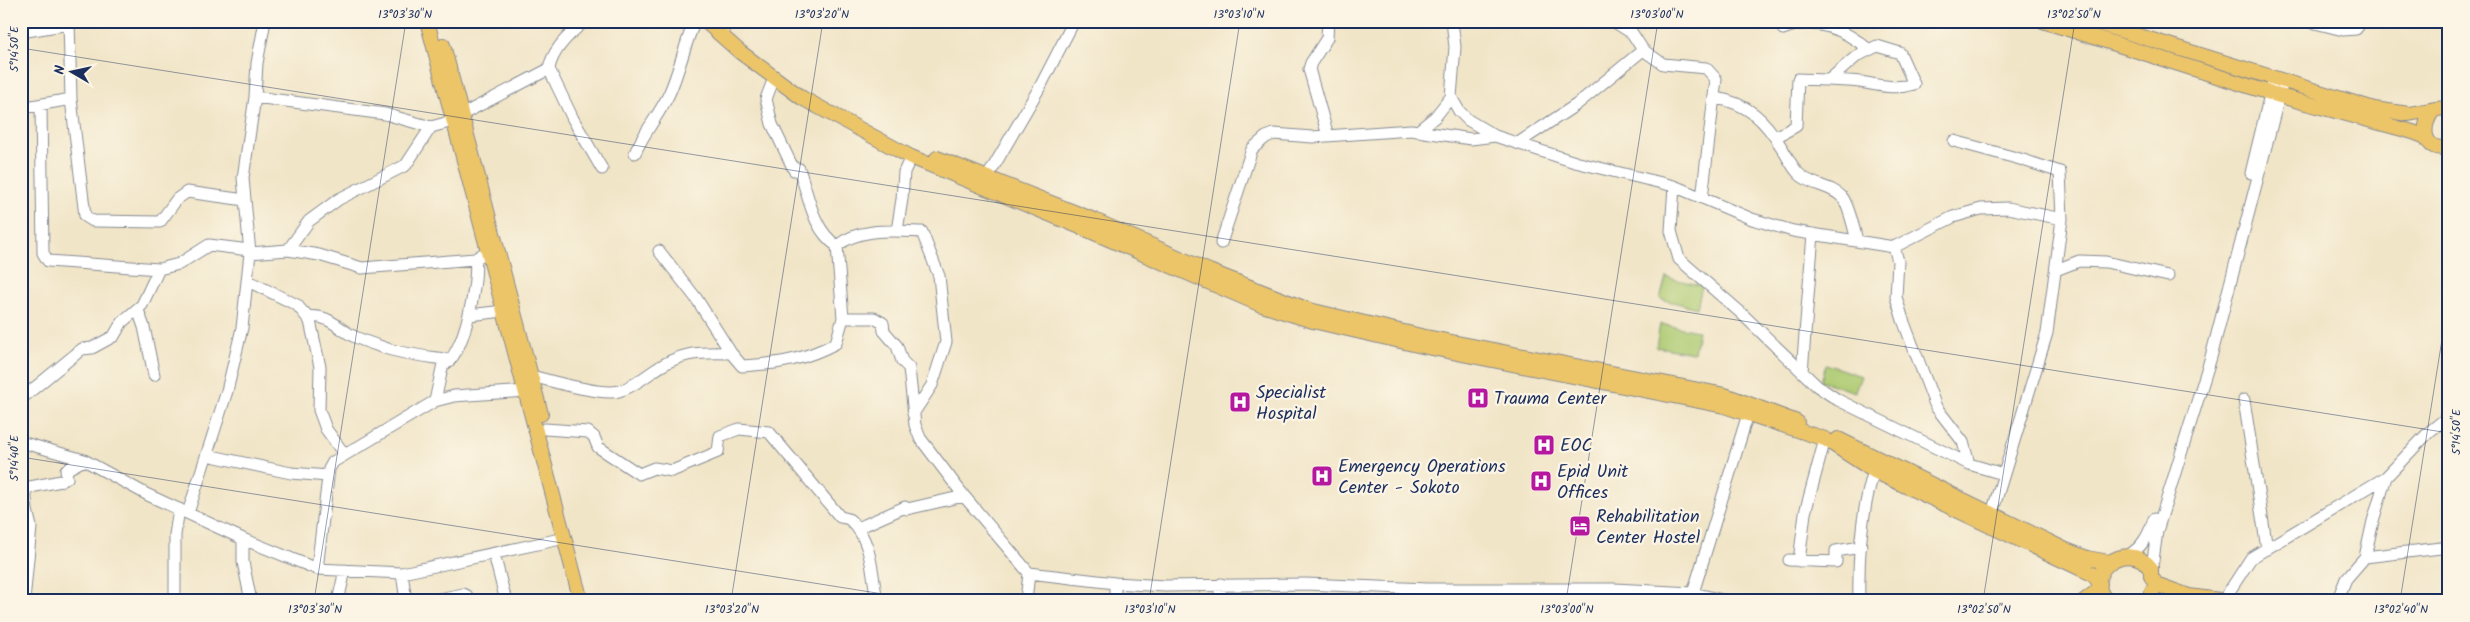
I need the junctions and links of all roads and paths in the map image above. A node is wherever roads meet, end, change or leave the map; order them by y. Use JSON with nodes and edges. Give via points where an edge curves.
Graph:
{"nodes":[{"id":1,"x":265,"y":21,"type":"edge"},
{"id":2,"x":427,"y":21,"type":"edge"},
{"id":3,"x":436,"y":21,"type":"edge"},
{"id":4,"x":584,"y":21,"type":"edge"},
{"id":5,"x":695,"y":21,"type":"edge"},
{"id":6,"x":705,"y":21,"type":"edge"},
{"id":7,"x":1074,"y":21,"type":"edge"},
{"id":8,"x":1328,"y":21,"type":"edge"},
{"id":9,"x":1452,"y":21,"type":"edge"},
{"id":10,"x":1612,"y":21,"type":"edge"},
{"id":11,"x":2043,"y":21,"type":"edge"},
{"id":12,"x":2091,"y":21,"type":"edge"},
{"id":13,"x":2307,"y":21,"type":"edge"},
{"id":14,"x":1816,"y":22,"type":"edge"},
{"id":15,"x":69,"y":23,"type":"edge"},
{"id":16,"x":723,"y":24,"type":"edge"},
{"id":17,"x":2355,"y":24,"type":"edge"},
{"id":18,"x":1783,"y":28,"type":"dead end"},
{"id":19,"x":21,"y":32,"type":"edge"},
{"id":20,"x":1643,"y":50,"type":"junction"},
{"id":21,"x":1869,"y":50,"type":"junction"},
{"id":22,"x":549,"y":69,"type":"junction"},
{"id":23,"x":774,"y":78,"type":"junction"},
{"id":24,"x":1829,"y":80,"type":"junction"},
{"id":25,"x":2279,"y":80,"type":"junction"},
{"id":26,"x":2275,"y":94,"type":"junction"},
{"id":27,"x":255,"y":97,"type":"junction"},
{"id":28,"x":1451,"y":97,"type":"junction"},
{"id":29,"x":1714,"y":98,"type":"junction"},
{"id":30,"x":71,"y":99,"type":"junction"},
{"id":31,"x":41,"y":105,"type":"junction"},
{"id":32,"x":2444,"y":106,"type":"edge"},
{"id":33,"x":21,"y":108,"type":"edge"},
{"id":34,"x":458,"y":117,"type":"junction"},
{"id":35,"x":431,"y":127,"type":"junction"},
{"id":36,"x":1419,"y":130,"type":"junction"},
{"id":37,"x":1328,"y":136,"type":"junction"},
{"id":38,"x":1495,"y":136,"type":"junction"},
{"id":39,"x":1776,"y":137,"type":"junction"},
{"id":40,"x":2426,"y":137,"type":"junction"},
{"id":41,"x":1954,"y":142,"type":"dead end"},
{"id":42,"x":1518,"y":143,"type":"junction"},
{"id":43,"x":2448,"y":146,"type":"edge"},
{"id":44,"x":634,"y":154,"type":"dead end"},
{"id":45,"x":911,"y":157,"type":"junction"},
{"id":46,"x":602,"y":168,"type":"dead end"},
{"id":47,"x":984,"y":183,"type":"junction"},
{"id":48,"x":1674,"y":186,"type":"junction"},
{"id":49,"x":1702,"y":198,"type":"junction"},
{"id":50,"x":245,"y":200,"type":"junction"},
{"id":51,"x":2062,"y":219,"type":"junction"},
{"id":52,"x":897,"y":231,"type":"junction"},
{"id":53,"x":1813,"y":234,"type":"junction"},
{"id":54,"x":1857,"y":240,"type":"junction"},
{"id":55,"x":1221,"y":243,"type":"dead end"},
{"id":56,"x":837,"y":246,"type":"junction"},
{"id":57,"x":1894,"y":247,"type":"junction"},
{"id":58,"x":288,"y":250,"type":"junction"},
{"id":59,"x":489,"y":250,"type":"junction"},
{"id":60,"x":250,"y":251,"type":"junction"},
{"id":61,"x":659,"y":251,"type":"dead end"},
{"id":62,"x":475,"y":259,"type":"junction"},
{"id":63,"x":159,"y":269,"type":"junction"},
{"id":64,"x":2056,"y":270,"type":"junction"},
{"id":65,"x":2168,"y":276,"type":"dead end"},
{"id":66,"x":248,"y":281,"type":"junction"},
{"id":67,"x":138,"y":310,"type":"junction"},
{"id":68,"x":504,"y":311,"type":"junction"},
{"id":69,"x":304,"y":313,"type":"junction"},
{"id":70,"x":469,"y":316,"type":"junction"},
{"id":71,"x":843,"y":318,"type":"junction"},
{"id":72,"x":731,"y":353,"type":"junction"},
{"id":73,"x":444,"y":359,"type":"junction"},
{"id":74,"x":1802,"y":372,"type":"junction"},
{"id":75,"x":154,"y":375,"type":"dead end"},
{"id":76,"x":532,"y":376,"type":"junction"},
{"id":77,"x":526,"y":391,"type":"junction"},
{"id":78,"x":21,"y":399,"type":"edge"},
{"id":79,"x":2244,"y":400,"type":"dead end"},
{"id":80,"x":435,"y":401,"type":"junction"},
{"id":81,"x":914,"y":414,"type":"junction"},
{"id":82,"x":1748,"y":414,"type":"junction"},
{"id":83,"x":2449,"y":416,"type":"edge"},
{"id":84,"x":545,"y":429,"type":"junction"},
{"id":85,"x":1825,"y":439,"type":"junction"},
{"id":86,"x":21,"y":442,"type":"edge"},
{"id":87,"x":344,"y":454,"type":"junction"},
{"id":88,"x":207,"y":455,"type":"junction"},
{"id":89,"x":84,"y":460,"type":"junction"},
{"id":90,"x":1970,"y":464,"type":"junction"},
{"id":91,"x":1874,"y":471,"type":"junction"},
{"id":92,"x":2003,"y":474,"type":"junction"},
{"id":93,"x":328,"y":476,"type":"junction"},
{"id":94,"x":2386,"y":477,"type":"junction"},
{"id":95,"x":964,"y":496,"type":"junction"},
{"id":96,"x":184,"y":511,"type":"junction"},
{"id":97,"x":1992,"y":513,"type":"junction"},
{"id":98,"x":858,"y":528,"type":"junction"},
{"id":99,"x":565,"y":538,"type":"junction"},
{"id":100,"x":243,"y":539,"type":"junction"},
{"id":101,"x":1860,"y":547,"type":"junction"},
{"id":102,"x":2449,"y":547,"type":"edge"},
{"id":103,"x":2267,"y":549,"type":"junction"},
{"id":104,"x":494,"y":554,"type":"junction"},
{"id":105,"x":2127,"y":556,"type":"junction"},
{"id":106,"x":2365,"y":558,"type":"junction"},
{"id":107,"x":2110,"y":562,"type":"junction"},
{"id":108,"x":318,"y":569,"type":"junction"},
{"id":109,"x":345,"y":570,"type":"junction"},
{"id":110,"x":402,"y":573,"type":"junction"},
{"id":111,"x":1030,"y":573,"type":"junction"},
{"id":112,"x":2154,"y":580,"type":"junction"},
{"id":113,"x":1115,"y":583,"type":"junction"},
{"id":114,"x":1221,"y":584,"type":"junction"},
{"id":115,"x":1427,"y":589,"type":"junction"},
{"id":116,"x":2102,"y":592,"type":"edge"},
{"id":117,"x":1693,"y":593,"type":"junction"},
{"id":118,"x":1615,"y":595,"type":"edge"},
{"id":119,"x":2225,"y":600,"type":"edge"},
{"id":120,"x":24,"y":601,"type":"edge"},
{"id":121,"x":175,"y":601,"type":"edge"},
{"id":122,"x":250,"y":601,"type":"edge"},
{"id":123,"x":338,"y":601,"type":"edge"},
{"id":124,"x":406,"y":601,"type":"edge"},
{"id":125,"x":430,"y":601,"type":"edge"},
{"id":126,"x":470,"y":601,"type":"edge"},
{"id":127,"x":506,"y":601,"type":"edge"},
{"id":128,"x":581,"y":601,"type":"edge"},
{"id":129,"x":589,"y":601,"type":"edge"},
{"id":130,"x":877,"y":601,"type":"edge"},
{"id":131,"x":1026,"y":601,"type":"edge"},
{"id":132,"x":1116,"y":601,"type":"edge"},
{"id":133,"x":1219,"y":601,"type":"edge"},
{"id":134,"x":1422,"y":601,"type":"edge"},
{"id":135,"x":1727,"y":601,"type":"edge"},
{"id":136,"x":1858,"y":601,"type":"edge"},
{"id":137,"x":2084,"y":601,"type":"edge"},
{"id":138,"x":2148,"y":601,"type":"edge"},
{"id":139,"x":2337,"y":601,"type":"edge"}],
"edges":[{"from":1,"to":27,"type":"street"},
{"from":2,"to":34,"type":"main road"},
{"from":3,"to":34,"type":"main road"},
{"from":4,"to":22,"type":"street","via":[[558,49]]},
{"from":5,"to":44,"type":"street","via":[[670,92]]},
{"from":6,"to":23,"type":"main road"},
{"from":7,"to":47,"type":"street"},
{"from":8,"to":37,"type":"street","via":[[1326,38],[1309,69]]},
{"from":9,"to":28,"type":"street","via":[[1455,47]]},
{"from":10,"to":20,"type":"street","via":[[1632,33]]},
{"from":11,"to":26,"type":"main road"},
{"from":12,"to":25,"type":"main road"},
{"from":13,"to":17,"type":"street","via":[[2342,30]]},
{"from":14,"to":18,"type":"street","via":[[1796,23]]},
{"from":14,"to":21,"type":"street","via":[[1860,42]]},
{"from":15,"to":19,"type":"street"},
{"from":15,"to":30,"type":"street"},
{"from":16,"to":47,"type":"main road","via":[[808,93]]},
{"from":20,"to":29,"type":"street","via":[[1663,64],[1706,68],[1716,79]]},
{"from":20,"to":42,"type":"street","via":[[1576,105]]},
{"from":21,"to":24,"type":"street"},
{"from":21,"to":24,"type":"street","via":[[1877,46],[1900,52],[1914,84],[1890,88]]},
{"from":22,"to":34,"type":"street"},
{"from":22,"to":46,"type":"street"},
{"from":23,"to":45,"type":"main road","via":[[842,121]]},
{"from":23,"to":56,"type":"street","via":[[766,99],[772,124],[794,170],[798,169],[812,212],[826,237]]},
{"from":24,"to":39,"type":"street","via":[[1798,79],[1796,126]]},
{"from":25,"to":26,"type":"street"},
{"from":25,"to":32,"type":"main road","via":[[2389,112],[2409,114]]},
{"from":26,"to":40,"type":"main road"},
{"from":26,"to":105,"type":"street","via":[[2181,438],[2151,528],[2142,544]]},
{"from":26,"to":112,"type":"street","via":[[2208,366],[2158,531]]},
{"from":27,"to":35,"type":"street","via":[[384,114]]},
{"from":27,"to":50,"type":"street","via":[[243,178]]},
{"from":28,"to":36,"type":"street"},
{"from":28,"to":38,"type":"street","via":[[1468,120]]},
{"from":29,"to":39,"type":"street","via":[[1749,109]]},
{"from":29,"to":49,"type":"street"},
{"from":30,"to":31,"type":"street"},
{"from":30,"to":50,"type":"street","via":[[83,211],[88,219],[160,222],[177,199],[187,192]]},
{"from":31,"to":33,"type":"street"},
{"from":31,"to":63,"type":"street","via":[[44,257],[48,261]]},
{"from":32,"to":40,"type":"main road","via":[[2428,115]]},
{"from":34,"to":35,"type":"street"},
{"from":34,"to":59,"type":"main road"},
{"from":34,"to":76,"type":"main road"},
{"from":35,"to":58,"type":"street","via":[[406,165],[339,199],[309,221]]},
{"from":36,"to":37,"type":"street"},
{"from":36,"to":38,"type":"street","via":[[1471,138]]},
{"from":37,"to":55,"type":"street","via":[[1274,134],[1258,142],[1252,148]]},
{"from":38,"to":42,"type":"street"},
{"from":39,"to":54,"type":"street","via":[[1797,173],[1843,198]]},
{"from":40,"to":43,"type":"main road","via":[[2436,146]]},
{"from":41,"to":51,"type":"street","via":[[2060,172]]},
{"from":42,"to":48,"type":"street","via":[[1575,162]]},
{"from":45,"to":47,"type":"main road"},
{"from":45,"to":52,"type":"street","via":[[904,172]]},
{"from":47,"to":82,"type":"main road","via":[[1259,304],[1313,321],[1514,366],[1724,406]]},
{"from":47,"to":97,"type":"main road","via":[[1094,220],[1209,271],[1309,310],[1421,336],[1725,395],[1753,404],[1836,438]]},
{"from":48,"to":49,"type":"street"},
{"from":48,"to":74,"type":"street","via":[[1670,231],[1679,259]]},
{"from":49,"to":53,"type":"street","via":[[1752,219]]},
{"from":50,"to":60,"type":"street"},
{"from":51,"to":57,"type":"street","via":[[2008,208],[1981,209],[1953,217]]},
{"from":51,"to":64,"type":"street"},
{"from":52,"to":56,"type":"street","via":[[856,236]]},
{"from":52,"to":81,"type":"street","via":[[922,232],[929,247],[939,276],[946,342],[932,385]]},
{"from":53,"to":54,"type":"street"},
{"from":53,"to":74,"type":"street"},
{"from":54,"to":57,"type":"street"},
{"from":56,"to":71,"type":"street"},
{"from":57,"to":90,"type":"street","via":[[1898,261],[1896,297],[1903,320],[1936,407],[1963,442]]},
{"from":58,"to":60,"type":"street"},
{"from":58,"to":62,"type":"street","via":[[362,268]]},
{"from":59,"to":62,"type":"street"},
{"from":59,"to":68,"type":"main road"},
{"from":60,"to":63,"type":"street","via":[[209,245],[180,264]]},
{"from":60,"to":66,"type":"street"},
{"from":61,"to":72,"type":"street","via":[[696,298]]},
{"from":62,"to":70,"type":"street","via":[[477,269]]},
{"from":63,"to":67,"type":"street"},
{"from":64,"to":65,"type":"street","via":[[2079,261],[2106,262]]},
{"from":64,"to":92,"type":"street","via":[[2047,333]]},
{"from":66,"to":69,"type":"street","via":[[297,305]]},
{"from":66,"to":88,"type":"street","via":[[242,328],[227,392]]},
{"from":67,"to":75,"type":"street"},
{"from":67,"to":78,"type":"street","via":[[122,322],[114,336],[92,348],[82,349]]},
{"from":68,"to":70,"type":"street"},
{"from":68,"to":77,"type":"main road"},
{"from":69,"to":73,"type":"street","via":[[308,317],[318,315],[332,320],[353,336],[380,347]]},
{"from":69,"to":87,"type":"street","via":[[310,321],[317,347],[319,410],[326,429]]},
{"from":70,"to":73,"type":"street","via":[[448,364],[443,365]]},
{"from":71,"to":72,"type":"street","via":[[836,342],[816,354],[791,362],[742,366]]},
{"from":71,"to":81,"type":"street","via":[[874,318],[883,323],[884,331],[909,368]]},
{"from":72,"to":76,"type":"street","via":[[683,354],[618,392]]},
{"from":73,"to":80,"type":"street"},
{"from":74,"to":90,"type":"street","via":[[1838,400]]},
{"from":76,"to":84,"type":"main road"},
{"from":77,"to":80,"type":"street","via":[[454,396]]},
{"from":77,"to":99,"type":"main road"},
{"from":79,"to":103,"type":"street"},
{"from":80,"to":87,"type":"street"},
{"from":81,"to":95,"type":"street","via":[[920,438]]},
{"from":82,"to":85,"type":"main road"},
{"from":82,"to":117,"type":"street"},
{"from":83,"to":94,"type":"street"},
{"from":84,"to":98,"type":"street","via":[[588,432],[598,447],[639,474],[654,468],[672,471],[718,452],[720,436],[739,429],[769,432],[840,517],[851,520]]},
{"from":84,"to":129,"type":"main road"},
{"from":85,"to":91,"type":"main road"},
{"from":85,"to":101,"type":"street","via":[[1794,560],[1836,562],[1836,551]]},
{"from":86,"to":89,"type":"street"},
{"from":87,"to":93,"type":"street","via":[[333,462]]},
{"from":88,"to":93,"type":"street","via":[[290,474]]},
{"from":88,"to":96,"type":"street"},
{"from":89,"to":96,"type":"street"},
{"from":89,"to":120,"type":"street","via":[[66,470],[65,480],[25,488],[31,526]]},
{"from":90,"to":92,"type":"street"},
{"from":91,"to":101,"type":"street"},
{"from":91,"to":116,"type":"main road","via":[[2094,575]]},
{"from":92,"to":97,"type":"street"},
{"from":93,"to":108,"type":"street"},
{"from":94,"to":103,"type":"street"},
{"from":94,"to":106,"type":"street"},
{"from":95,"to":98,"type":"street","via":[[905,507]]},
{"from":95,"to":111,"type":"street"},
{"from":96,"to":100,"type":"street"},
{"from":96,"to":121,"type":"street","via":[[175,535]]},
{"from":97,"to":107,"type":"main road","via":[[2066,550]]},
{"from":98,"to":130,"type":"street","via":[[867,544]]},
{"from":99,"to":104,"type":"street"},
{"from":99,"to":128,"type":"main road"},
{"from":100,"to":108,"type":"street"},
{"from":100,"to":122,"type":"street","via":[[243,562]]},
{"from":101,"to":136,"type":"street"},
{"from":102,"to":106,"type":"street"},
{"from":103,"to":119,"type":"street","via":[[2251,558]]},
{"from":104,"to":110,"type":"street"},
{"from":104,"to":127,"type":"street"},
{"from":105,"to":107,"type":"main road"},
{"from":105,"to":112,"type":"main road","via":[[2147,562]]},
{"from":106,"to":139,"type":"street","via":[[2346,579]]},
{"from":107,"to":116,"type":"main road","via":[[2102,572]]},
{"from":108,"to":109,"type":"street"},
{"from":109,"to":110,"type":"street"},
{"from":109,"to":123,"type":"street"},
{"from":110,"to":124,"type":"street"},
{"from":111,"to":113,"type":"street"},
{"from":111,"to":131,"type":"street"},
{"from":112,"to":119,"type":"main road","via":[[2189,596]]},
{"from":112,"to":138,"type":"main road"},
{"from":113,"to":114,"type":"street"},
{"from":113,"to":132,"type":"street"},
{"from":114,"to":115,"type":"street"},
{"from":114,"to":133,"type":"street"},
{"from":115,"to":118,"type":"street"},
{"from":115,"to":134,"type":"street"},
{"from":116,"to":137,"type":"main road"},
{"from":117,"to":118,"type":"street"},
{"from":117,"to":135,"type":"street"},
{"from":125,"to":126,"type":"street","via":[[462,594]]}]}
